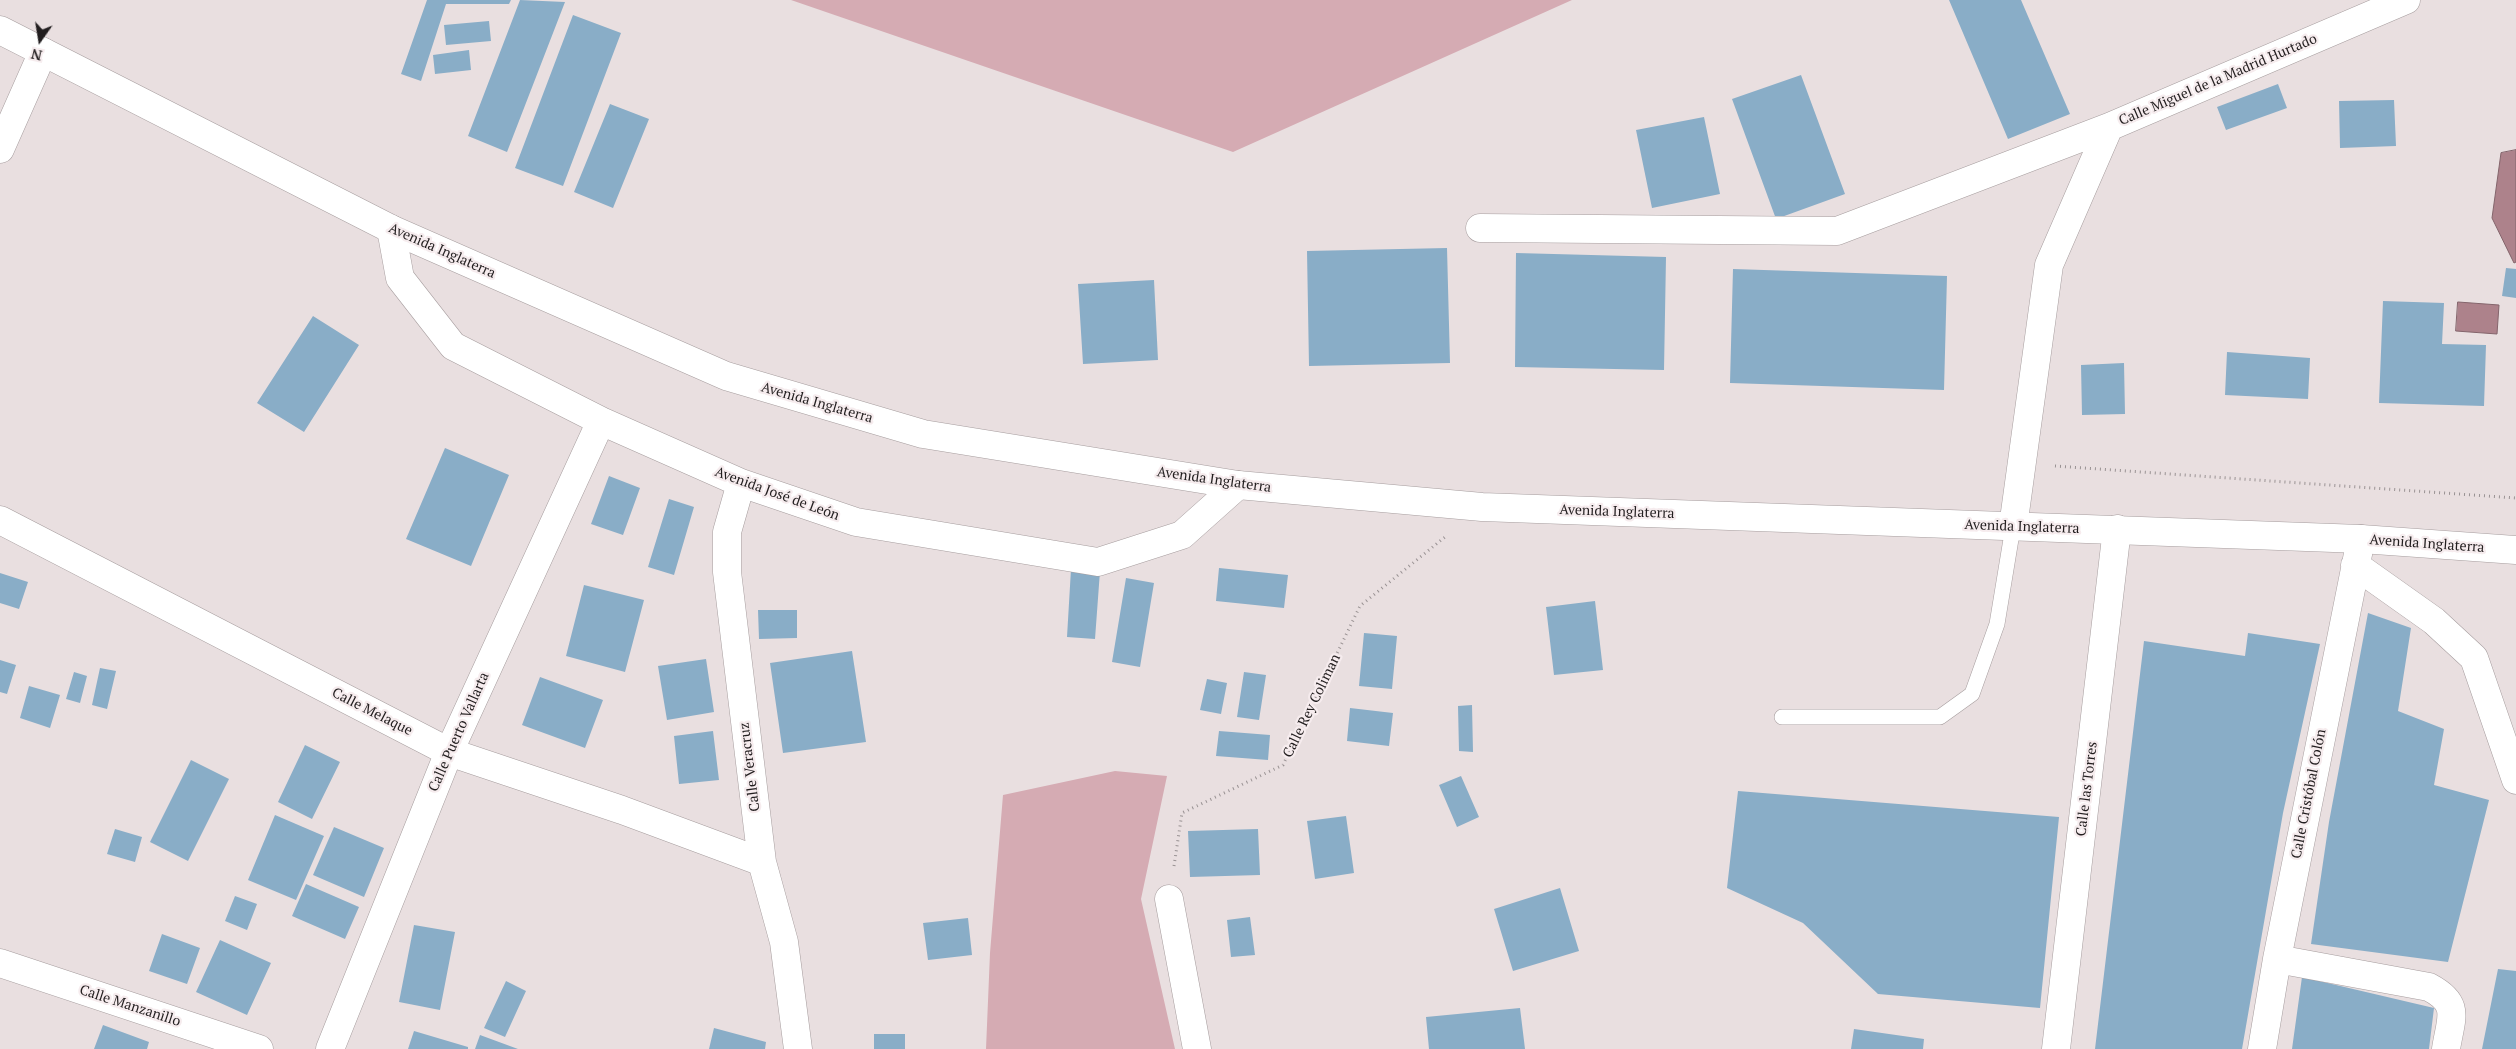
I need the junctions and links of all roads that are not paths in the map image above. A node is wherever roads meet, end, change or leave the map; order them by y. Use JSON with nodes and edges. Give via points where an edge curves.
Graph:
{"nodes":[{"id":1,"x":2406,"y":0,"type":"edge"},
{"id":2,"x":0,"y":30,"type":"edge"},
{"id":3,"x":43,"y":52,"type":"junction"},
{"id":4,"x":2109,"y":127,"type":"junction"},
{"id":5,"x":0,"y":149,"type":"edge"},
{"id":6,"x":1480,"y":228,"type":"dead end"},
{"id":7,"x":391,"y":230,"type":"junction"},
{"id":8,"x":601,"y":421,"type":"junction"},
{"id":9,"x":741,"y":483,"type":"junction"},
{"id":10,"x":1238,"y":485,"type":"junction"},
{"id":11,"x":0,"y":520,"type":"edge"},
{"id":12,"x":2012,"y":527,"type":"junction"},
{"id":13,"x":2117,"y":529,"type":"junction"},
{"id":14,"x":2516,"y":550,"type":"edge"},
{"id":15,"x":2358,"y":552,"type":"junction"},
{"id":16,"x":1782,"y":717,"type":"dead end"},
{"id":17,"x":449,"y":752,"type":"junction"},
{"id":18,"x":2516,"y":780,"type":"edge"},
{"id":19,"x":762,"y":862,"type":"junction"},
{"id":20,"x":1169,"y":899,"type":"road end"},
{"id":21,"x":2277,"y":959,"type":"junction"},
{"id":22,"x":0,"y":963,"type":"edge"},
{"id":23,"x":260,"y":1049,"type":"edge"},
{"id":24,"x":330,"y":1049,"type":"edge"},
{"id":25,"x":798,"y":1049,"type":"edge"},
{"id":26,"x":1196,"y":1049,"type":"edge"},
{"id":27,"x":2056,"y":1049,"type":"edge"},
{"id":28,"x":2262,"y":1049,"type":"edge"},
{"id":29,"x":2446,"y":1049,"type":"edge"}],
"edges":[{"from":1,"to":4,"type":"street","name":"Calle Miguel de la Madrid Hurtado"},
{"from":2,"to":3,"type":"street","name":"Avenida Inglaterra"},
{"from":3,"to":5,"type":"street"},
{"from":3,"to":7,"type":"street","name":"Avenida Inglaterra"},
{"from":4,"to":6,"type":"street","via":[[1837,231]]},
{"from":4,"to":12,"type":"street","name":"Calle Miguel de la Madrid Hurtado","via":[[2049,265]]},
{"from":7,"to":8,"type":"street","name":"Avenida José de León","via":[[400,278],[453,346]]},
{"from":7,"to":10,"type":"street","name":"Avenida Inglaterra","via":[[726,376],[923,434]]},
{"from":8,"to":9,"type":"street","name":"Avenida José de León"},
{"from":8,"to":17,"type":"street","name":"Calle Puerto Vallarta"},
{"from":9,"to":10,"type":"street","name":"Avenida José de León","via":[[856,522],[1098,562],[1182,534]]},
{"from":9,"to":19,"type":"street","name":"Calle Veracruz","via":[[727,532],[728,572]]},
{"from":10,"to":12,"type":"street","name":"Avenida Inglaterra","via":[[1482,507]]},
{"from":11,"to":17,"type":"street","name":"Calle Melaque"},
{"from":12,"to":13,"type":"street","name":"Avenida Inglaterra"},
{"from":12,"to":16,"type":"lane","via":[[1997,624],[1972,694],[1940,717]]},
{"from":13,"to":15,"type":"street","name":"Avenida Inglaterra"},
{"from":13,"to":27,"type":"street","name":"Calle las Torres"},
{"from":14,"to":15,"type":"street","name":"Avenida Inglaterra"},
{"from":15,"to":18,"type":"street","via":[[2474,658]]},
{"from":15,"to":21,"type":"street","name":"Calle Cristóbal Colón"},
{"from":17,"to":19,"type":"street","name":"Calle Melaque","via":[[622,810]]},
{"from":17,"to":24,"type":"street","name":"Calle Puerto Vallarta"},
{"from":19,"to":25,"type":"street","name":"Calle Veracruz","via":[[784,942]]},
{"from":20,"to":26,"type":"street"},
{"from":21,"to":28,"type":"street","name":"Calle Cristóbal Colón"},
{"from":21,"to":29,"type":"street","via":[[2429,987],[2445,996],[2452,1010]]},
{"from":22,"to":23,"type":"street","name":"Calle Manzanillo"}]}
